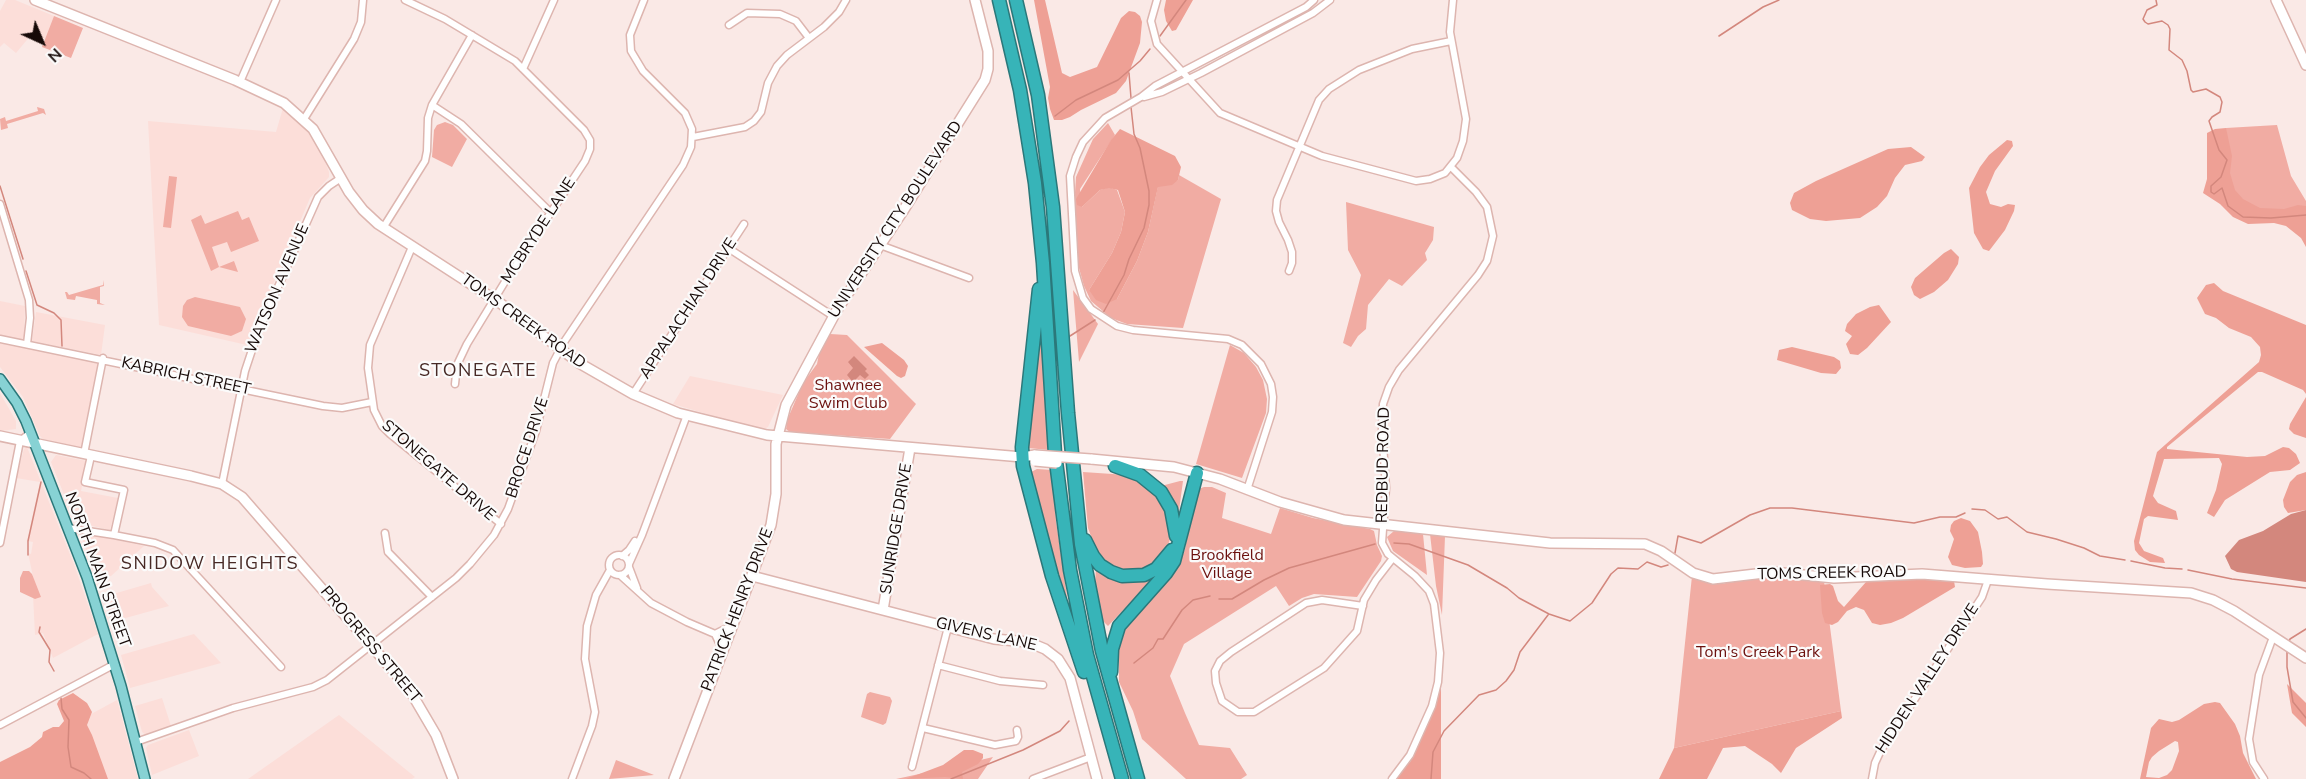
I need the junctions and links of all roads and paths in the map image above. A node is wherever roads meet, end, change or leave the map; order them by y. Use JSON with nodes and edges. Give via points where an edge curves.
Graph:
{"nodes":[{"id":1,"x":35,"y":0,"type":"edge"},
{"id":2,"x":276,"y":0,"type":"edge"},
{"id":3,"x":363,"y":0,"type":"edge"},
{"id":4,"x":405,"y":0,"type":"edge"},
{"id":5,"x":554,"y":0,"type":"edge"},
{"id":6,"x":644,"y":0,"type":"edge"},
{"id":7,"x":846,"y":0,"type":"edge"},
{"id":8,"x":975,"y":0,"type":"edge"},
{"id":9,"x":999,"y":0,"type":"edge"},
{"id":10,"x":1016,"y":0,"type":"edge"},
{"id":11,"x":1157,"y":0,"type":"edge"},
{"id":12,"x":1314,"y":0,"type":"edge"},
{"id":13,"x":1330,"y":0,"type":"edge"},
{"id":14,"x":1453,"y":0,"type":"edge"},
{"id":15,"x":2276,"y":0,"type":"edge"},
{"id":16,"x":729,"y":25,"type":"dead end"},
{"id":17,"x":472,"y":34,"type":"junction"},
{"id":18,"x":809,"y":38,"type":"junction"},
{"id":19,"x":1451,"y":41,"type":"junction"},
{"id":20,"x":2306,"y":65,"type":"edge"},
{"id":21,"x":524,"y":69,"type":"junction"},
{"id":22,"x":1181,"y":71,"type":"junction"},
{"id":23,"x":1188,"y":80,"type":"junction"},
{"id":24,"x":240,"y":82,"type":"junction"},
{"id":25,"x":1141,"y":98,"type":"junction"},
{"id":26,"x":432,"y":105,"type":"junction"},
{"id":27,"x":304,"y":119,"type":"junction"},
{"id":28,"x":693,"y":137,"type":"junction"},
{"id":29,"x":1298,"y":146,"type":"junction"},
{"id":30,"x":1451,"y":167,"type":"junction"},
{"id":31,"x":342,"y":178,"type":"junction"},
{"id":32,"x":0,"y":204,"type":"edge"},
{"id":33,"x":550,"y":212,"type":"junction"},
{"id":34,"x":744,"y":224,"type":"dead end"},
{"id":35,"x":383,"y":228,"type":"junction"},
{"id":36,"x":880,"y":245,"type":"junction"},
{"id":37,"x":412,"y":247,"type":"junction"},
{"id":38,"x":728,"y":248,"type":"junction"},
{"id":39,"x":1043,"y":263,"type":"junction"},
{"id":40,"x":1289,"y":271,"type":"dead end"},
{"id":41,"x":969,"y":278,"type":"dead end"},
{"id":42,"x":494,"y":298,"type":"junction"},
{"id":43,"x":833,"y":316,"type":"junction"},
{"id":44,"x":0,"y":339,"type":"edge"},
{"id":45,"x":27,"y":345,"type":"junction"},
{"id":46,"x":561,"y":349,"type":"junction"},
{"id":47,"x":103,"y":358,"type":"junction"},
{"id":48,"x":0,"y":379,"type":"edge"},
{"id":49,"x":454,"y":384,"type":"dead end"},
{"id":50,"x":241,"y":389,"type":"junction"},
{"id":51,"x":633,"y":394,"type":"junction"},
{"id":52,"x":372,"y":402,"type":"junction"},
{"id":53,"x":687,"y":415,"type":"junction"},
{"id":54,"x":30,"y":433,"type":"junction"},
{"id":55,"x":0,"y":436,"type":"edge"},
{"id":56,"x":777,"y":437,"type":"junction"},
{"id":57,"x":20,"y":441,"type":"junction"},
{"id":58,"x":34,"y":444,"type":"junction"},
{"id":59,"x":910,"y":448,"type":"junction"},
{"id":60,"x":87,"y":455,"type":"junction"},
{"id":61,"x":1031,"y":458,"type":"junction"},
{"id":62,"x":1091,"y":462,"type":"junction"},
{"id":63,"x":1115,"y":466,"type":"junction"},
{"id":64,"x":1192,"y":475,"type":"junction"},
{"id":65,"x":222,"y":484,"type":"junction"},
{"id":66,"x":1247,"y":490,"type":"junction"},
{"id":67,"x":3,"y":514,"type":"edge"},
{"id":68,"x":1078,"y":519,"type":"junction"},
{"id":69,"x":501,"y":524,"type":"junction"},
{"id":70,"x":1384,"y":525,"type":"junction"},
{"id":71,"x":68,"y":528,"type":"junction"},
{"id":72,"x":643,"y":528,"type":"junction"},
{"id":73,"x":385,"y":533,"type":"dead end"},
{"id":74,"x":114,"y":535,"type":"junction"},
{"id":75,"x":1176,"y":536,"type":"junction"},
{"id":76,"x":0,"y":543,"type":"edge"},
{"id":77,"x":622,"y":556,"type":"junction"},
{"id":78,"x":1393,"y":558,"type":"junction"},
{"id":79,"x":629,"y":565,"type":"junction"},
{"id":80,"x":610,"y":570,"type":"junction"},
{"id":81,"x":620,"y":575,"type":"junction"},
{"id":82,"x":752,"y":576,"type":"junction"},
{"id":83,"x":1988,"y":580,"type":"junction"},
{"id":84,"x":638,"y":590,"type":"junction"},
{"id":85,"x":432,"y":597,"type":"junction"},
{"id":86,"x":593,"y":605,"type":"junction"},
{"id":87,"x":1363,"y":606,"type":"junction"},
{"id":88,"x":883,"y":610,"type":"junction"},
{"id":89,"x":733,"y":625,"type":"junction"},
{"id":90,"x":948,"y":627,"type":"junction"},
{"id":91,"x":715,"y":634,"type":"junction"},
{"id":92,"x":2273,"y":637,"type":"junction"},
{"id":93,"x":372,"y":645,"type":"junction"},
{"id":94,"x":723,"y":651,"type":"junction"},
{"id":95,"x":2306,"y":658,"type":"edge"},
{"id":96,"x":115,"y":664,"type":"junction"},
{"id":97,"x":938,"y":665,"type":"junction"},
{"id":98,"x":281,"y":667,"type":"dead end"},
{"id":99,"x":1043,"y":685,"type":"dead end"},
{"id":100,"x":1112,"y":691,"type":"junction"},
{"id":101,"x":1104,"y":721,"type":"junction"},
{"id":102,"x":0,"y":725,"type":"edge"},
{"id":103,"x":923,"y":728,"type":"junction"},
{"id":104,"x":1017,"y":730,"type":"dead end"},
{"id":105,"x":136,"y":742,"type":"junction"},
{"id":106,"x":1091,"y":757,"type":"junction"},
{"id":107,"x":912,"y":767,"type":"dead end"},
{"id":108,"x":145,"y":779,"type":"edge"},
{"id":109,"x":453,"y":779,"type":"edge"},
{"id":110,"x":572,"y":779,"type":"edge"},
{"id":111,"x":674,"y":779,"type":"edge"},
{"id":112,"x":1033,"y":779,"type":"edge"},
{"id":113,"x":1097,"y":779,"type":"edge"},
{"id":114,"x":1122,"y":779,"type":"edge"},
{"id":115,"x":1138,"y":779,"type":"edge"},
{"id":116,"x":1392,"y":779,"type":"edge"},
{"id":117,"x":1872,"y":779,"type":"edge"},
{"id":118,"x":2264,"y":779,"type":"edge"}],
"edges":[{"from":1,"to":24,"type":"street","name":"TOMS CREEK ROAD"},
{"from":2,"to":24,"type":"street"},
{"from":3,"to":27,"type":"street","via":[[354,39]]},
{"from":4,"to":17,"type":"street"},
{"from":5,"to":21,"type":"street"},
{"from":6,"to":28,"type":"street","via":[[630,35],[631,51],[643,71],[685,113]]},
{"from":7,"to":18,"type":"street","via":[[833,18]]},
{"from":8,"to":36,"type":"street","name":"UNIVERSITY CITY BOULEVARD","via":[[988,51],[983,83]]},
{"from":9,"to":39,"type":"highway","via":[[1030,148]]},
{"from":10,"to":68,"type":"highway","via":[[1038,95],[1053,207]]},
{"from":11,"to":22,"type":"street","via":[[1151,21],[1154,36],[1161,50]]},
{"from":12,"to":22,"type":"street"},
{"from":13,"to":23,"type":"street"},
{"from":14,"to":19,"type":"street"},
{"from":15,"to":20,"type":"street"},
{"from":16,"to":18,"type":"street","via":[[747,13],[780,14],[796,21]]},
{"from":17,"to":21,"type":"street"},
{"from":17,"to":26,"type":"street"},
{"from":18,"to":28,"type":"street","via":[[777,66],[754,121],[745,127]]},
{"from":19,"to":29,"type":"street","via":[[1412,49],[1345,77],[1319,100]]},
{"from":19,"to":30,"type":"street","via":[[1466,119],[1463,141]]},
{"from":21,"to":33,"type":"street","name":"MCBRYDE LANE","via":[[590,140],[585,161]]},
{"from":22,"to":23,"type":"street"},
{"from":22,"to":25,"type":"street"},
{"from":23,"to":25,"type":"street"},
{"from":23,"to":29,"type":"street","via":[[1228,117]]},
{"from":24,"to":27,"type":"street","name":"TOMS CREEK ROAD","via":[[280,100]]},
{"from":25,"to":66,"type":"street","via":[[1099,124],[1076,157],[1069,184],[1077,285],[1091,309],[1117,326],[1228,339],[1254,354],[1268,375],[1273,397],[1272,412]]},
{"from":26,"to":33,"type":"street","via":[[461,123]]},
{"from":26,"to":35,"type":"street","via":[[426,159]]},
{"from":27,"to":31,"type":"street","name":"TOMS CREEK ROAD"},
{"from":28,"to":46,"type":"street","name":"BROCE DRIVE","via":[[685,161]]},
{"from":29,"to":30,"type":"street","via":[[1416,181],[1438,177]]},
{"from":29,"to":40,"type":"street","via":[[1276,211],[1292,252]]},
{"from":30,"to":70,"type":"street","name":"REDBUD ROAD","via":[[1487,207],[1492,246],[1478,275],[1389,387],[1383,404],[1382,429]]},
{"from":31,"to":35,"type":"street","name":"TOMS CREEK ROAD","via":[[357,204]]},
{"from":31,"to":50,"type":"street","name":"WATSON AVENUE","via":[[321,193],[310,212],[258,332]]},
{"from":32,"to":45,"type":"street","via":[[28,300]]},
{"from":33,"to":42,"type":"street","name":"MCBRYDE LANE"},
{"from":34,"to":38,"type":"street","name":"APPALACHIAN DRIVE"},
{"from":35,"to":37,"type":"street","name":"TOMS CREEK ROAD"},
{"from":36,"to":41,"type":"street"},
{"from":36,"to":43,"type":"street","name":"UNIVERSITY CITY BOULEVARD"},
{"from":37,"to":42,"type":"street","name":"TOMS CREEK ROAD"},
{"from":37,"to":52,"type":"street","name":"STONEGATE DRIVE","via":[[371,342],[368,358]]},
{"from":38,"to":43,"type":"street"},
{"from":38,"to":51,"type":"street","name":"APPALACHIAN DRIVE"},
{"from":39,"to":61,"type":"highway","via":[[1029,365]]},
{"from":39,"to":101,"type":"highway","via":[[1063,520],[1080,621]]},
{"from":42,"to":46,"type":"street","name":"TOMS CREEK ROAD"},
{"from":42,"to":49,"type":"street","name":"MCBRYDE LANE","via":[[460,357]]},
{"from":43,"to":56,"type":"street","name":"UNIVERSITY CITY BOULEVARD","via":[[786,405]]},
{"from":44,"to":45,"type":"street","name":"KABRICH STREET"},
{"from":45,"to":47,"type":"street","name":"KABRICH STREET"},
{"from":46,"to":51,"type":"street","name":"TOMS CREEK ROAD"},
{"from":46,"to":69,"type":"street","name":"BROCE DRIVE","via":[[550,372],[537,431]]},
{"from":47,"to":50,"type":"street","name":"KABRICH STREET"},
{"from":47,"to":60,"type":"street"},
{"from":48,"to":54,"type":"main road","name":"NORTH MAIN STREET","via":[[17,403]]},
{"from":50,"to":52,"type":"street","name":"KABRICH STREET","via":[[334,407]]},
{"from":50,"to":65,"type":"street","name":"WATSON AVENUE"},
{"from":51,"to":53,"type":"street","name":"TOMS CREEK ROAD"},
{"from":52,"to":69,"type":"street","name":"STONEGATE DRIVE","via":[[386,429]]},
{"from":53,"to":56,"type":"street","name":"TOMS CREEK ROAD"},
{"from":53,"to":72,"type":"street"},
{"from":54,"to":57,"type":"street"},
{"from":54,"to":58,"type":"main road","name":"NORTH MAIN STREET"},
{"from":55,"to":57,"type":"street","name":"PROGRESS STREET"},
{"from":56,"to":59,"type":"street","name":"TOMS CREEK ROAD"},
{"from":56,"to":82,"type":"street","name":"PATRICK HENRY DRIVE","via":[[775,510]]},
{"from":57,"to":58,"type":"street","name":"PROGRESS STREET"},
{"from":57,"to":67,"type":"street"},
{"from":58,"to":60,"type":"street","name":"PROGRESS STREET"},
{"from":58,"to":71,"type":"main road","name":"NORTH MAIN STREET"},
{"from":59,"to":61,"type":"street","name":"TOMS CREEK ROAD"},
{"from":59,"to":88,"type":"street","name":"SUNRIDGE DRIVE"},
{"from":60,"to":65,"type":"street","name":"PROGRESS STREET"},
{"from":60,"to":74,"type":"street","via":[[85,482],[124,490]]},
{"from":61,"to":62,"type":"street","name":"TOMS CREEK ROAD","bridge":true},
{"from":61,"to":101,"type":"highway","via":[[1024,474],[1052,576]]},
{"from":62,"to":63,"type":"street","name":"TOMS CREEK ROAD"},
{"from":62,"to":64,"type":"street","name":"TOMS CREEK ROAD","via":[[1148,463]]},
{"from":63,"to":64,"type":"street","name":"TOMS CREEK ROAD"},
{"from":63,"to":75,"type":"highway","via":[[1140,475],[1161,492],[1172,509]]},
{"from":64,"to":66,"type":"street","name":"TOMS CREEK ROAD"},
{"from":64,"to":75,"type":"highway"},
{"from":64,"to":100,"type":"highway","via":[[1174,561],[1117,631]]},
{"from":65,"to":93,"type":"street","name":"PROGRESS STREET","via":[[254,508]]},
{"from":66,"to":70,"type":"street","name":"TOMS CREEK ROAD","via":[[1328,517]]},
{"from":67,"to":76,"type":"street"},
{"from":68,"to":75,"type":"highway","via":[[1093,556],[1122,576],[1144,575],[1156,569],[1172,550]]},
{"from":68,"to":100,"type":"highway"},
{"from":69,"to":85,"type":"street","name":"BROCE DRIVE","via":[[470,564]]},
{"from":70,"to":78,"type":"street","name":"REDBUD ROAD","via":[[1382,543]]},
{"from":70,"to":83,"type":"street","name":"TOMS CREEK ROAD","via":[[1550,543],[1645,544],[1693,573],[1713,579],[1781,572],[1834,578],[1900,573]]},
{"from":71,"to":74,"type":"street"},
{"from":71,"to":96,"type":"main road","name":"NORTH MAIN STREET"},
{"from":72,"to":77,"type":"street"},
{"from":72,"to":79,"type":"street"},
{"from":73,"to":85,"type":"street","via":[[388,552]]},
{"from":74,"to":98,"type":"street","via":[[173,550]]},
{"from":77,"to":79,"type":"street"},
{"from":77,"to":80,"type":"street","via":[[611,559]]},
{"from":78,"to":87,"type":"street","via":[[1372,585]]},
{"from":78,"to":116,"type":"street","via":[[1429,591],[1440,653],[1432,706],[1410,755]]},
{"from":79,"to":81,"type":"street","via":[[627,572]]},
{"from":79,"to":84,"type":"street"},
{"from":80,"to":81,"type":"street"},
{"from":80,"to":86,"type":"street"},
{"from":81,"to":84,"type":"street"},
{"from":81,"to":86,"type":"street","via":[[608,583]]},
{"from":82,"to":88,"type":"street","name":"GIVENS LANE"},
{"from":82,"to":89,"type":"street","name":"PATRICK HENRY DRIVE"},
{"from":83,"to":92,"type":"street","name":"TOMS CREEK ROAD","via":[[2191,593],[2221,604]]},
{"from":83,"to":117,"type":"street","name":"HIDDEN VALLEY DRIVE","via":[[1982,597],[1881,750]]},
{"from":84,"to":91,"type":"street","via":[[668,613]]},
{"from":85,"to":93,"type":"street","name":"BROCE DRIVE"},
{"from":86,"to":110,"type":"street","via":[[585,650],[595,712]]},
{"from":87,"to":87,"type":"street","via":[[1354,636],[1316,673],[1254,712],[1238,712],[1222,701],[1214,672],[1231,652],[1309,602]]},
{"from":88,"to":90,"type":"street","name":"GIVENS LANE"},
{"from":89,"to":91,"type":"street"},
{"from":89,"to":94,"type":"street","name":"PATRICK HENRY DRIVE"},
{"from":90,"to":97,"type":"street"},
{"from":90,"to":106,"type":"street","name":"GIVENS LANE","via":[[1038,645],[1058,658],[1070,678]]},
{"from":91,"to":94,"type":"street"},
{"from":92,"to":95,"type":"street","name":"TOMS CREEK ROAD"},
{"from":92,"to":118,"type":"street","via":[[2259,675],[2249,739],[2253,762]]},
{"from":93,"to":105,"type":"street","name":"BROCE DRIVE","via":[[318,685],[242,705]]},
{"from":93,"to":109,"type":"street","name":"PROGRESS STREET","via":[[422,708]]},
{"from":94,"to":111,"type":"street","name":"PATRICK HENRY DRIVE"},
{"from":96,"to":102,"type":"street"},
{"from":96,"to":105,"type":"main road","name":"NORTH MAIN STREET"},
{"from":97,"to":99,"type":"street","via":[[1000,681]]},
{"from":97,"to":103,"type":"street"},
{"from":100,"to":115,"type":"highway"},
{"from":101,"to":114,"type":"highway"},
{"from":103,"to":104,"type":"street","via":[[995,745],[1015,741]]},
{"from":103,"to":107,"type":"street"},
{"from":105,"to":108,"type":"main road","name":"NORTH MAIN STREET"},
{"from":106,"to":112,"type":"street"},
{"from":106,"to":113,"type":"street","name":"GIVENS LANE"}]}
